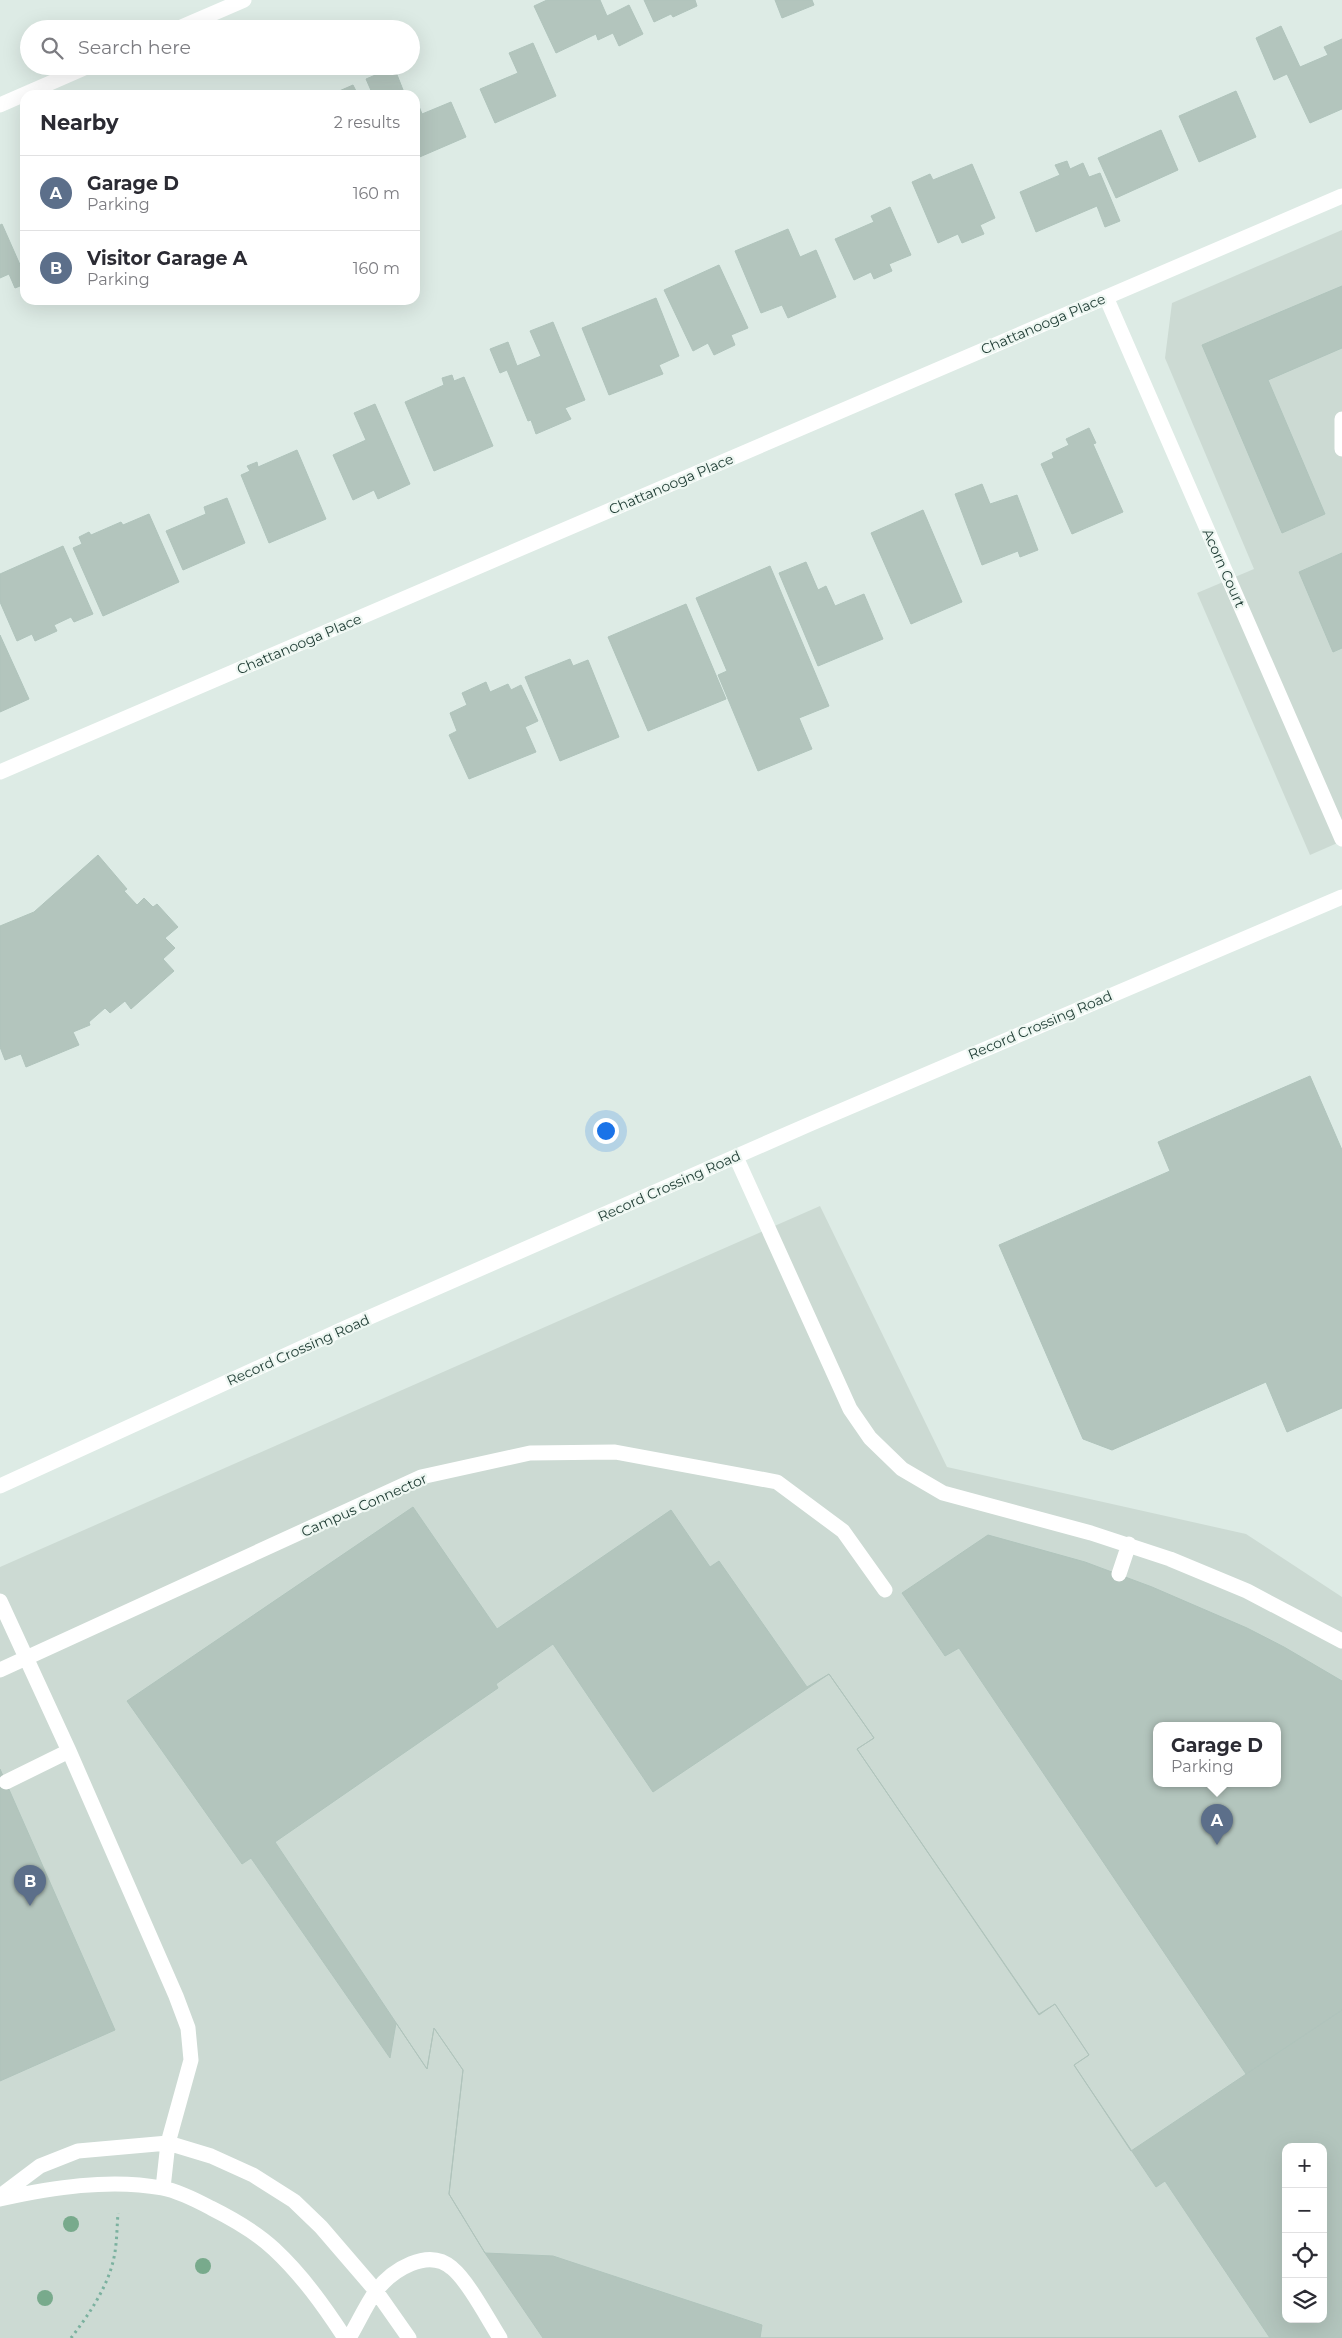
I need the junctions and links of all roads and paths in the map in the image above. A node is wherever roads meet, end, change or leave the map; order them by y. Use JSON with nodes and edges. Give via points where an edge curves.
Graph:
{"nodes":[{"id":1,"x":244,"y":0,"type":"edge"},
{"id":2,"x":198,"y":20,"type":"edge"},
{"id":3,"x":69,"y":75,"type":"edge"},
{"id":4,"x":33,"y":90,"type":"edge"},
{"id":5,"x":20,"y":96,"type":"edge"},
{"id":6,"x":0,"y":104,"type":"edge"},
{"id":7,"x":1342,"y":196,"type":"edge"},
{"id":8,"x":1106,"y":297,"type":"junction"},
{"id":9,"x":1342,"y":419,"type":"edge"},
{"id":10,"x":1342,"y":449,"type":"edge"},
{"id":11,"x":0,"y":772,"type":"edge"},
{"id":12,"x":1342,"y":839,"type":"edge"},
{"id":13,"x":1342,"y":897,"type":"edge"},
{"id":14,"x":736,"y":1157,"type":"junction"},
{"id":15,"x":0,"y":1486,"type":"edge"},
{"id":16,"x":1129,"y":1544,"type":"junction"},
{"id":17,"x":1119,"y":1574,"type":"dead end"},
{"id":18,"x":885,"y":1590,"type":"dead end"},
{"id":19,"x":0,"y":1601,"type":"edge"},
{"id":20,"x":1342,"y":1641,"type":"edge"},
{"id":21,"x":0,"y":1670,"type":"edge"},
{"id":22,"x":69,"y":1751,"type":"junction"},
{"id":23,"x":6,"y":1782,"type":"dead end"},
{"id":24,"x":168,"y":2143,"type":"junction"},
{"id":25,"x":163,"y":2188,"type":"junction"},
{"id":26,"x":0,"y":2197,"type":"edge"},
{"id":27,"x":118,"y":2208,"type":"dead end"},
{"id":28,"x":376,"y":2291,"type":"junction"},
{"id":29,"x":71,"y":2338,"type":"edge"},
{"id":30,"x":345,"y":2338,"type":"edge"},
{"id":31,"x":349,"y":2338,"type":"edge"},
{"id":32,"x":409,"y":2338,"type":"edge"},
{"id":33,"x":500,"y":2338,"type":"edge"}],
"edges":[{"from":1,"to":2,"type":"street"},
{"from":3,"to":4,"type":"street"},
{"from":5,"to":6,"type":"street"},
{"from":7,"to":8,"type":"street","name":"Chattanooga Place"},
{"from":8,"to":11,"type":"street","name":"Chattanooga Place"},
{"from":8,"to":12,"type":"street","name":"Acorn Court"},
{"from":9,"to":10,"type":"street"},
{"from":13,"to":14,"type":"street","name":"Record Crossing Road"},
{"from":14,"to":15,"type":"street","name":"Record Crossing Road","via":[[345,1328]]},
{"from":14,"to":16,"type":"street","via":[[850,1409],[870,1438],[902,1469],[943,1493]]},
{"from":16,"to":17,"type":"street"},
{"from":16,"to":20,"type":"street","via":[[1247,1591]]},
{"from":18,"to":21,"type":"street","name":"Campus Connector","via":[[843,1530],[777,1482],[615,1452],[530,1453],[421,1477]]},
{"from":19,"to":22,"type":"street"},
{"from":22,"to":23,"type":"street"},
{"from":22,"to":24,"type":"street","via":[[188,2028],[191,2060]]},
{"from":24,"to":25,"type":"street"},
{"from":24,"to":26,"type":"street","via":[[78,2151],[40,2166]]},
{"from":24,"to":28,"type":"street","via":[[211,2156],[253,2174],[294,2201]]},
{"from":25,"to":26,"type":"street","via":[[121,2184],[47,2189]]},
{"from":25,"to":30,"type":"street","via":[[239,2223],[274,2248],[311,2289]]},
{"from":27,"to":29,"type":"path","via":[[115,2253],[107,2280],[90,2314]]},
{"from":28,"to":31,"type":"street"},
{"from":28,"to":32,"type":"street"},
{"from":28,"to":33,"type":"street","via":[[392,2274],[418,2261],[431,2259],[452,2267]]}]}
